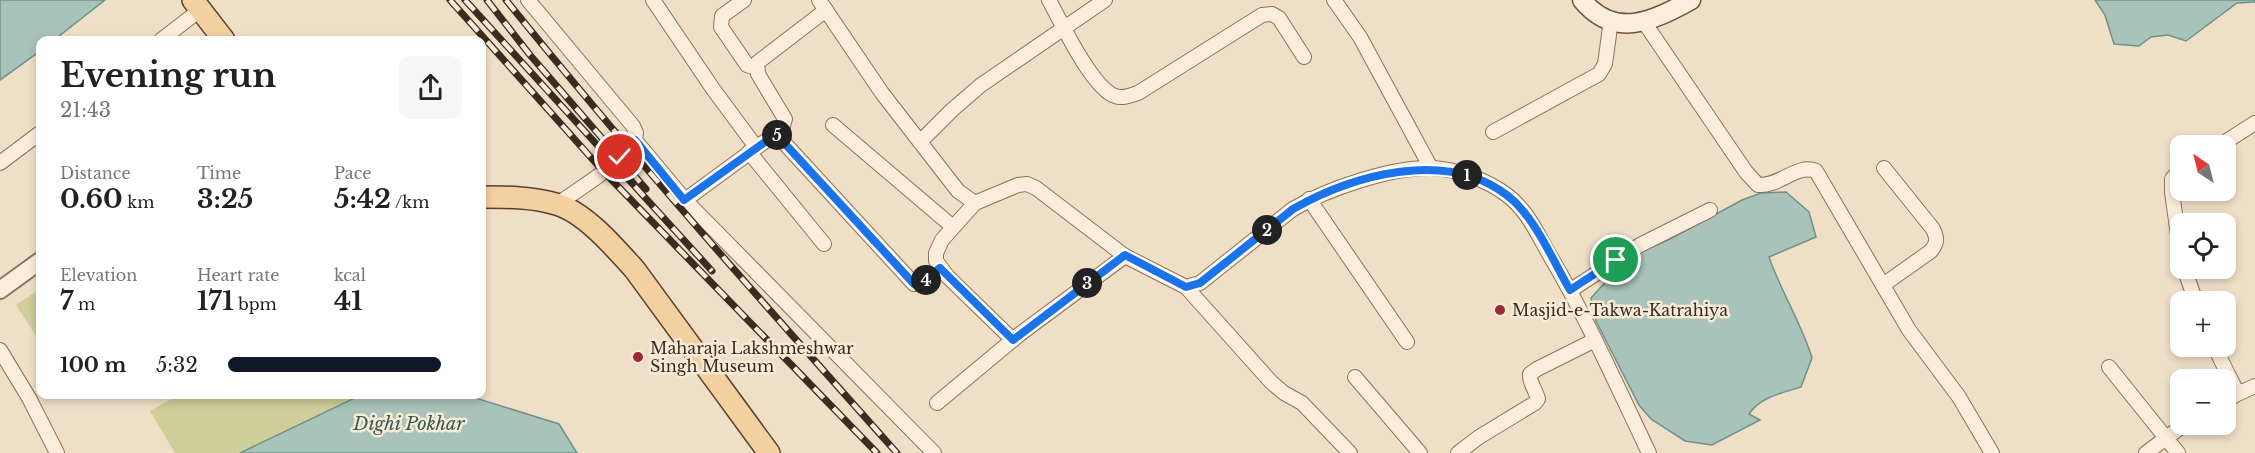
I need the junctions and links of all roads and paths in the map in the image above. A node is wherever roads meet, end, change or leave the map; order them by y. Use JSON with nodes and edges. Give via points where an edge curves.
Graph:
{"nodes":[{"id":1,"x":528,"y":0,"type":"edge"},
{"id":2,"x":653,"y":0,"type":"edge"},
{"id":3,"x":744,"y":0,"type":"edge"},
{"id":4,"x":1048,"y":0,"type":"edge"},
{"id":5,"x":1105,"y":0,"type":"edge"},
{"id":6,"x":1334,"y":0,"type":"edge"},
{"id":7,"x":1582,"y":0,"type":"edge"},
{"id":8,"x":1691,"y":0,"type":"edge"},
{"id":9,"x":196,"y":5,"type":"edge"},
{"id":10,"x":823,"y":5,"type":"edge"},
{"id":11,"x":1611,"y":20,"type":"junction"},
{"id":12,"x":1644,"y":22,"type":"junction"},
{"id":13,"x":1064,"y":27,"type":"junction"},
{"id":14,"x":165,"y":36,"type":"edge"},
{"id":15,"x":221,"y":36,"type":"edge"},
{"id":16,"x":1304,"y":57,"type":"dead end"},
{"id":17,"x":756,"y":68,"type":"junction"},
{"id":18,"x":2255,"y":123,"type":"edge"},
{"id":19,"x":833,"y":125,"type":"dead end"},
{"id":20,"x":1493,"y":132,"type":"dead end"},
{"id":21,"x":776,"y":134,"type":"junction"},
{"id":22,"x":2236,"y":135,"type":"edge"},
{"id":23,"x":36,"y":136,"type":"edge"},
{"id":24,"x":635,"y":140,"type":"junction"},
{"id":25,"x":920,"y":142,"type":"junction"},
{"id":26,"x":753,"y":149,"type":"junction"},
{"id":27,"x":0,"y":163,"type":"edge"},
{"id":28,"x":1431,"y":168,"type":"junction"},
{"id":29,"x":1884,"y":168,"type":"dead end"},
{"id":30,"x":486,"y":197,"type":"edge"},
{"id":31,"x":1310,"y":199,"type":"junction"},
{"id":32,"x":684,"y":200,"type":"junction"},
{"id":33,"x":975,"y":202,"type":"junction"},
{"id":34,"x":558,"y":204,"type":"junction"},
{"id":35,"x":1710,"y":210,"type":"dead end"},
{"id":36,"x":953,"y":227,"type":"junction"},
{"id":37,"x":824,"y":244,"type":"dead end"},
{"id":38,"x":1125,"y":255,"type":"junction"},
{"id":39,"x":36,"y":264,"type":"edge"},
{"id":40,"x":940,"y":268,"type":"junction"},
{"id":41,"x":1883,"y":285,"type":"junction"},
{"id":42,"x":1186,"y":287,"type":"junction"},
{"id":43,"x":0,"y":290,"type":"edge"},
{"id":44,"x":1570,"y":290,"type":"junction"},
{"id":45,"x":1013,"y":340,"type":"junction"},
{"id":46,"x":1595,"y":340,"type":"junction"},
{"id":47,"x":1407,"y":342,"type":"dead end"},
{"id":48,"x":0,"y":350,"type":"edge"},
{"id":49,"x":2109,"y":367,"type":"dead end"},
{"id":50,"x":1355,"y":377,"type":"dead end"},
{"id":51,"x":2255,"y":386,"type":"edge"},
{"id":52,"x":2236,"y":396,"type":"edge"},
{"id":53,"x":937,"y":403,"type":"dead end"},
{"id":54,"x":2171,"y":435,"type":"edge"},
{"id":55,"x":2168,"y":437,"type":"junction"},
{"id":56,"x":57,"y":453,"type":"edge"},
{"id":57,"x":769,"y":453,"type":"edge"},
{"id":58,"x":934,"y":453,"type":"edge"},
{"id":59,"x":1350,"y":453,"type":"edge"},
{"id":60,"x":1420,"y":453,"type":"edge"},
{"id":61,"x":1458,"y":453,"type":"edge"},
{"id":62,"x":1649,"y":453,"type":"edge"},
{"id":63,"x":1992,"y":453,"type":"edge"},
{"id":64,"x":2146,"y":453,"type":"edge"},
{"id":65,"x":2178,"y":453,"type":"edge"}],
"edges":[{"from":1,"to":24,"type":"street","via":[[633,126]]},
{"from":2,"to":26,"type":"street"},
{"from":3,"to":17,"type":"street","via":[[722,16],[722,27],[747,65]]},
{"from":4,"to":13,"type":"street"},
{"from":5,"to":13,"type":"street"},
{"from":6,"to":28,"type":"street","via":[[1360,37]]},
{"from":7,"to":11,"type":"main road"},
{"from":8,"to":12,"type":"main road"},
{"from":9,"to":14,"type":"street"},
{"from":9,"to":15,"type":"main road"},
{"from":10,"to":17,"type":"street","via":[[760,59]]},
{"from":10,"to":25,"type":"street"},
{"from":11,"to":12,"type":"main road","via":[[1623,25]]},
{"from":11,"to":20,"type":"street","via":[[1605,64],[1599,74]]},
{"from":12,"to":41,"type":"street","via":[[1758,185],[1768,186],[1803,170],[1816,171]]},
{"from":13,"to":16,"type":"street","via":[[1088,69],[1115,96],[1138,93],[1262,15],[1279,18]]},
{"from":13,"to":25,"type":"street","via":[[981,85]]},
{"from":17,"to":21,"type":"street","via":[[785,119]]},
{"from":18,"to":22,"type":"street"},
{"from":19,"to":36,"type":"street"},
{"from":21,"to":26,"type":"street"},
{"from":21,"to":40,"type":"street","via":[[914,284]]},
{"from":23,"to":27,"type":"street"},
{"from":24,"to":32,"type":"street"},
{"from":24,"to":34,"type":"street","via":[[613,164]]},
{"from":25,"to":33,"type":"street","via":[[958,192]]},
{"from":26,"to":32,"type":"street"},
{"from":26,"to":37,"type":"street"},
{"from":28,"to":31,"type":"street","via":[[1378,175]]},
{"from":28,"to":44,"type":"street","via":[[1473,176],[1507,195],[1526,214]]},
{"from":29,"to":41,"type":"street","via":[[1937,238],[1931,251]]},
{"from":30,"to":34,"type":"main road","via":[[515,196]]},
{"from":31,"to":42,"type":"street","via":[[1200,283]]},
{"from":31,"to":47,"type":"street"},
{"from":32,"to":58,"type":"street"},
{"from":33,"to":36,"type":"street"},
{"from":33,"to":38,"type":"street","via":[[1027,184]]},
{"from":34,"to":57,"type":"main road","via":[[583,219],[619,252]]},
{"from":35,"to":44,"type":"street","via":[[1640,245]]},
{"from":36,"to":40,"type":"street","via":[[936,253]]},
{"from":38,"to":42,"type":"street"},
{"from":38,"to":45,"type":"street"},
{"from":39,"to":43,"type":"street"},
{"from":40,"to":45,"type":"street"},
{"from":41,"to":63,"type":"street"},
{"from":42,"to":59,"type":"street","via":[[1272,382],[1302,404]]},
{"from":44,"to":46,"type":"street"},
{"from":45,"to":53,"type":"street"},
{"from":46,"to":61,"type":"street","via":[[1530,374],[1538,399],[1535,403]]},
{"from":46,"to":62,"type":"street"},
{"from":48,"to":56,"type":"street"},
{"from":49,"to":55,"type":"street"},
{"from":50,"to":60,"type":"street"},
{"from":51,"to":52,"type":"street"},
{"from":54,"to":55,"type":"street"},
{"from":55,"to":64,"type":"street"},
{"from":55,"to":65,"type":"street"}]}
